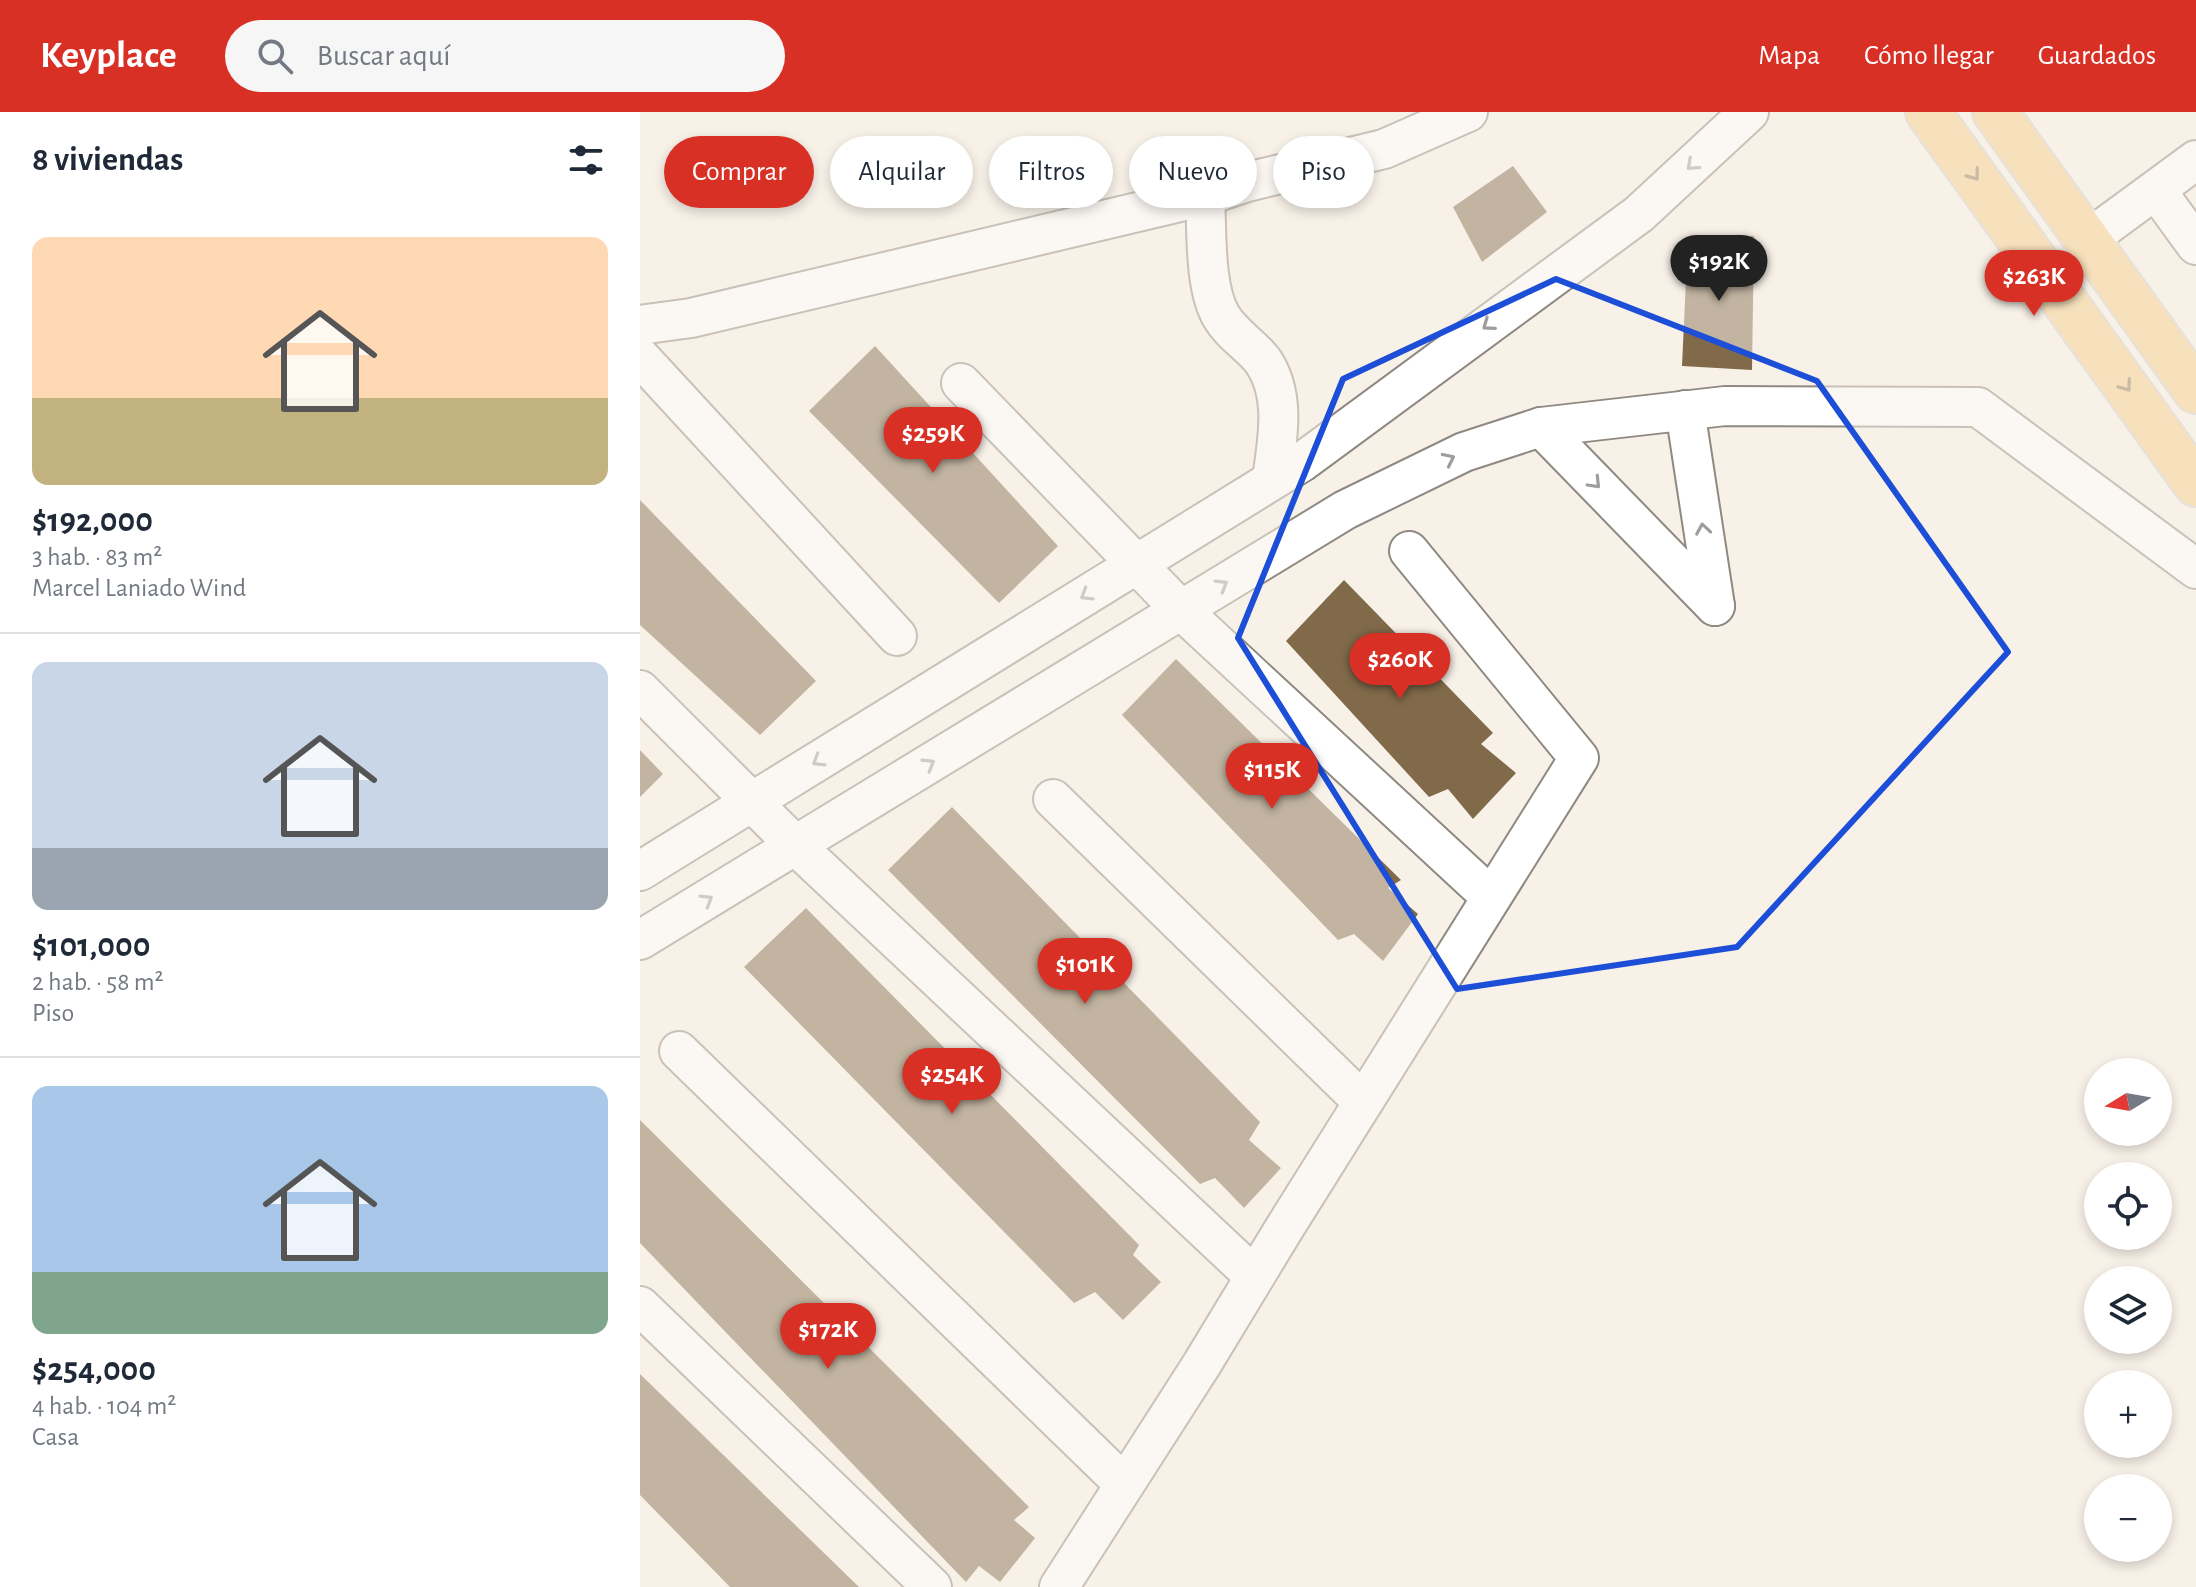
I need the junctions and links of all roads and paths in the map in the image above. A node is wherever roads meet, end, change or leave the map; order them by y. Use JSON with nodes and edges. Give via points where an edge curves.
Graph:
{"nodes":[{"id":1,"x":1468,"y":112,"type":"edge"},
{"id":2,"x":1749,"y":112,"type":"edge"},
{"id":3,"x":1928,"y":112,"type":"edge"},
{"id":4,"x":1995,"y":112,"type":"edge"},
{"id":5,"x":2196,"y":160,"type":"edge"},
{"id":6,"x":1257,"y":180,"type":"edge"},
{"id":7,"x":2156,"y":190,"type":"junction"},
{"id":8,"x":1154,"y":208,"type":"edge"},
{"id":9,"x":1206,"y":208,"type":"edge"},
{"id":10,"x":2087,"y":240,"type":"junction"},
{"id":11,"x":2196,"y":245,"type":"edge"},
{"id":12,"x":640,"y":325,"type":"edge"},
{"id":13,"x":640,"y":357,"type":"edge"},
{"id":14,"x":961,"y":383,"type":"dead end"},
{"id":15,"x":2196,"y":391,"type":"edge"},
{"id":16,"x":1685,"y":410,"type":"junction"},
{"id":17,"x":1541,"y":427,"type":"junction"},
{"id":18,"x":1272,"y":480,"type":"junction"},
{"id":19,"x":2196,"y":484,"type":"edge"},
{"id":20,"x":1409,"y":551,"type":"dead end"},
{"id":21,"x":1136,"y":564,"type":"junction"},
{"id":22,"x":2196,"y":569,"type":"edge"},
{"id":23,"x":1181,"y":610,"type":"junction"},
{"id":24,"x":897,"y":636,"type":"dead end"},
{"id":25,"x":640,"y":690,"type":"edge"},
{"id":26,"x":1053,"y":799,"type":"dead end"},
{"id":27,"x":753,"y":801,"type":"junction"},
{"id":28,"x":796,"y":846,"type":"junction"},
{"id":29,"x":640,"y":871,"type":"edge"},
{"id":30,"x":1491,"y":897,"type":"junction"},
{"id":31,"x":640,"y":940,"type":"edge"},
{"id":32,"x":679,"y":1051,"type":"dead end"},
{"id":33,"x":1363,"y":1102,"type":"junction"},
{"id":34,"x":1254,"y":1276,"type":"junction"},
{"id":35,"x":640,"y":1306,"type":"edge"},
{"id":36,"x":1124,"y":1484,"type":"junction"},
{"id":37,"x":932,"y":1587,"type":"edge"},
{"id":38,"x":1059,"y":1587,"type":"edge"}],
"edges":[{"from":1,"to":6,"type":"lane","via":[[1384,149]]},
{"from":2,"to":18,"type":"lane","one_way":true,"via":[[1639,214]]},
{"from":3,"to":19,"type":"main road","one_way":true},
{"from":4,"to":10,"type":"main road"},
{"from":5,"to":7,"type":"lane"},
{"from":7,"to":10,"type":"lane"},
{"from":7,"to":11,"type":"lane"},
{"from":8,"to":12,"type":"lane","via":[[691,318]]},
{"from":9,"to":18,"type":"lane","via":[[1212,290],[1221,316],[1263,362],[1275,385],[1278,436]]},
{"from":10,"to":15,"type":"main road"},
{"from":13,"to":24,"type":"lane"},
{"from":14,"to":21,"type":"lane"},
{"from":16,"to":17,"type":"lane"},
{"from":17,"to":16,"type":"lane","one_way":true,"via":[[1715,606]]},
{"from":16,"to":22,"type":"lane","via":[[1978,407]]},
{"from":23,"to":17,"type":"lane","one_way":true,"via":[[1345,510],[1464,452]]},
{"from":18,"to":21,"type":"lane"},
{"from":20,"to":30,"type":"lane","via":[[1579,758]]},
{"from":21,"to":23,"type":"lane"},
{"from":21,"to":27,"type":"lane","one_way":true},
{"from":28,"to":23,"type":"lane","one_way":true},
{"from":23,"to":30,"type":"lane"},
{"from":25,"to":27,"type":"lane"},
{"from":26,"to":33,"type":"lane"},
{"from":27,"to":28,"type":"lane"},
{"from":27,"to":29,"type":"lane"},
{"from":31,"to":28,"type":"lane","one_way":true},
{"from":28,"to":34,"type":"lane"},
{"from":30,"to":33,"type":"lane"},
{"from":32,"to":36,"type":"lane"},
{"from":33,"to":34,"type":"lane"},
{"from":34,"to":36,"type":"lane"},
{"from":35,"to":37,"type":"lane"},
{"from":36,"to":38,"type":"lane"}]}
